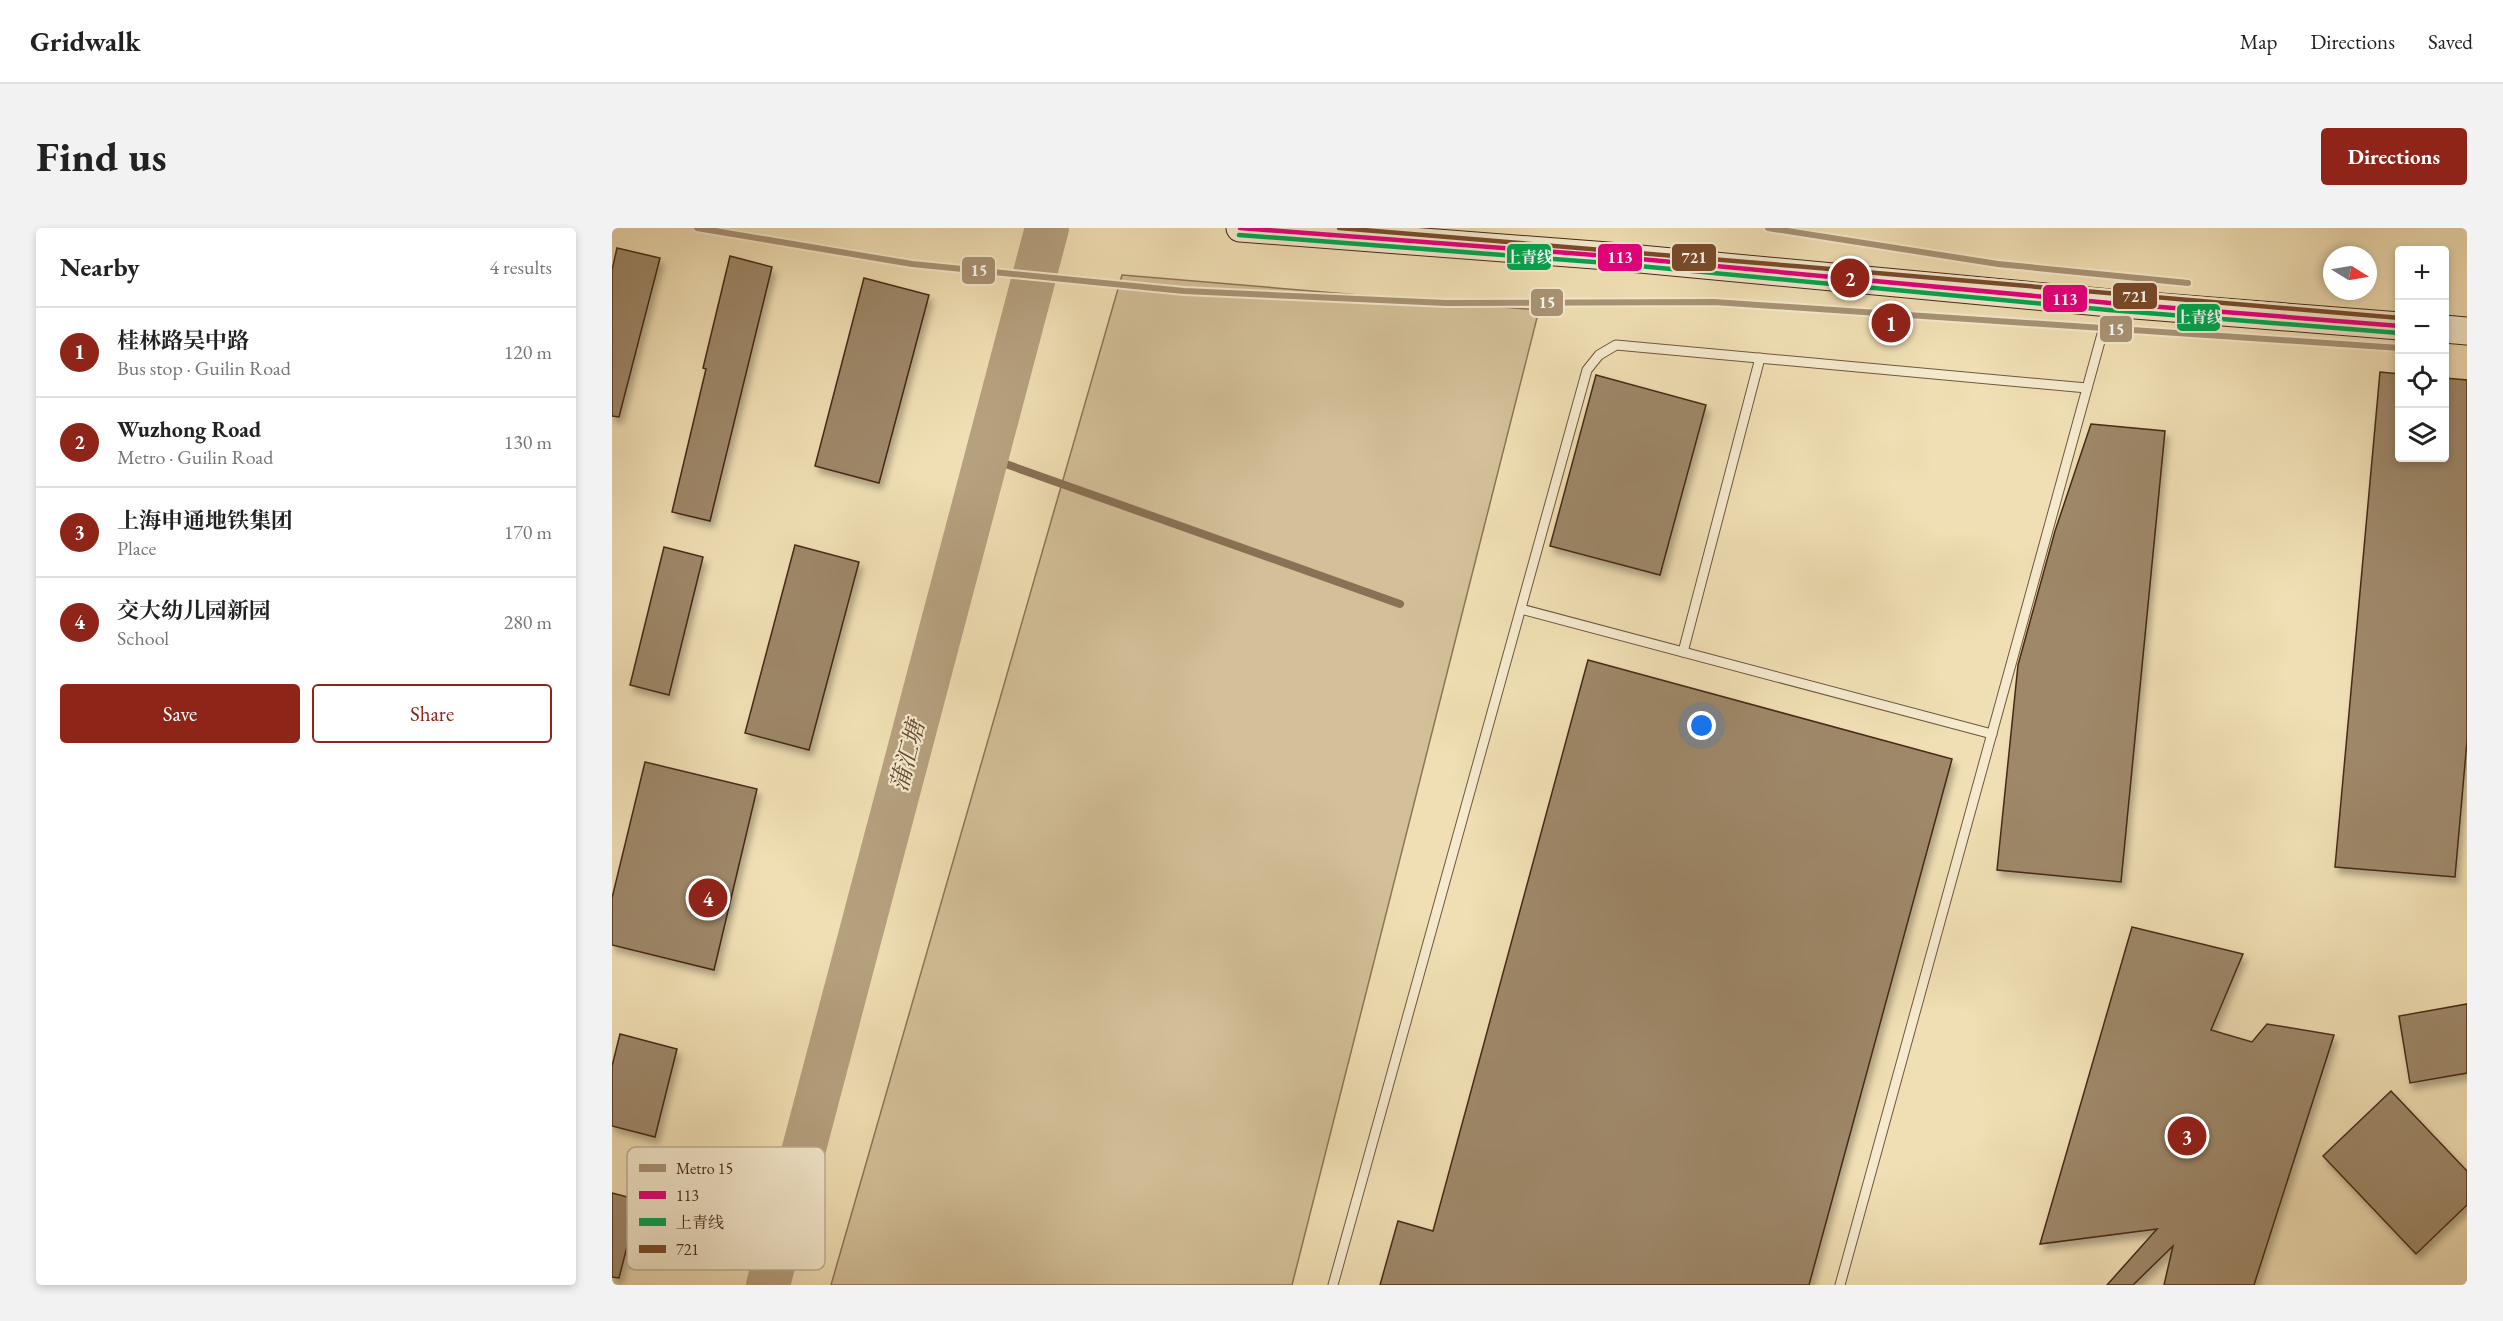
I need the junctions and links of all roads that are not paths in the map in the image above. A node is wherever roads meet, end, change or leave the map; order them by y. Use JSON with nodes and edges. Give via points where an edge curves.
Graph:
{"nodes":[{"id":1,"x":1240,"y":228,"type":"edge"},
{"id":2,"x":2110,"y":303,"type":"junction"},
{"id":3,"x":2395,"y":326,"type":"edge"},
{"id":4,"x":2449,"y":329,"type":"edge"},
{"id":5,"x":2467,"y":331,"type":"edge"},
{"id":6,"x":1760,"y":358,"type":"junction"},
{"id":7,"x":2087,"y":387,"type":"junction"},
{"id":8,"x":1521,"y":609,"type":"junction"},
{"id":9,"x":1683,"y":652,"type":"junction"},
{"id":10,"x":1992,"y":734,"type":"junction"},
{"id":11,"x":1334,"y":1285,"type":"edge"},
{"id":12,"x":1840,"y":1285,"type":"edge"}],
"edges":[{"from":1,"to":2,"type":"main road","via":[[1608,256]]},
{"from":2,"to":3,"type":"main road"},
{"from":2,"to":7,"type":"lane"},
{"from":4,"to":5,"type":"main road"},
{"from":6,"to":7,"type":"lane"},
{"from":6,"to":8,"type":"lane","via":[[1616,345],[1599,356],[1587,370]]},
{"from":6,"to":9,"type":"lane"},
{"from":7,"to":10,"type":"lane"},
{"from":8,"to":9,"type":"lane"},
{"from":8,"to":11,"type":"lane"},
{"from":9,"to":10,"type":"lane"},
{"from":10,"to":12,"type":"lane"}]}
